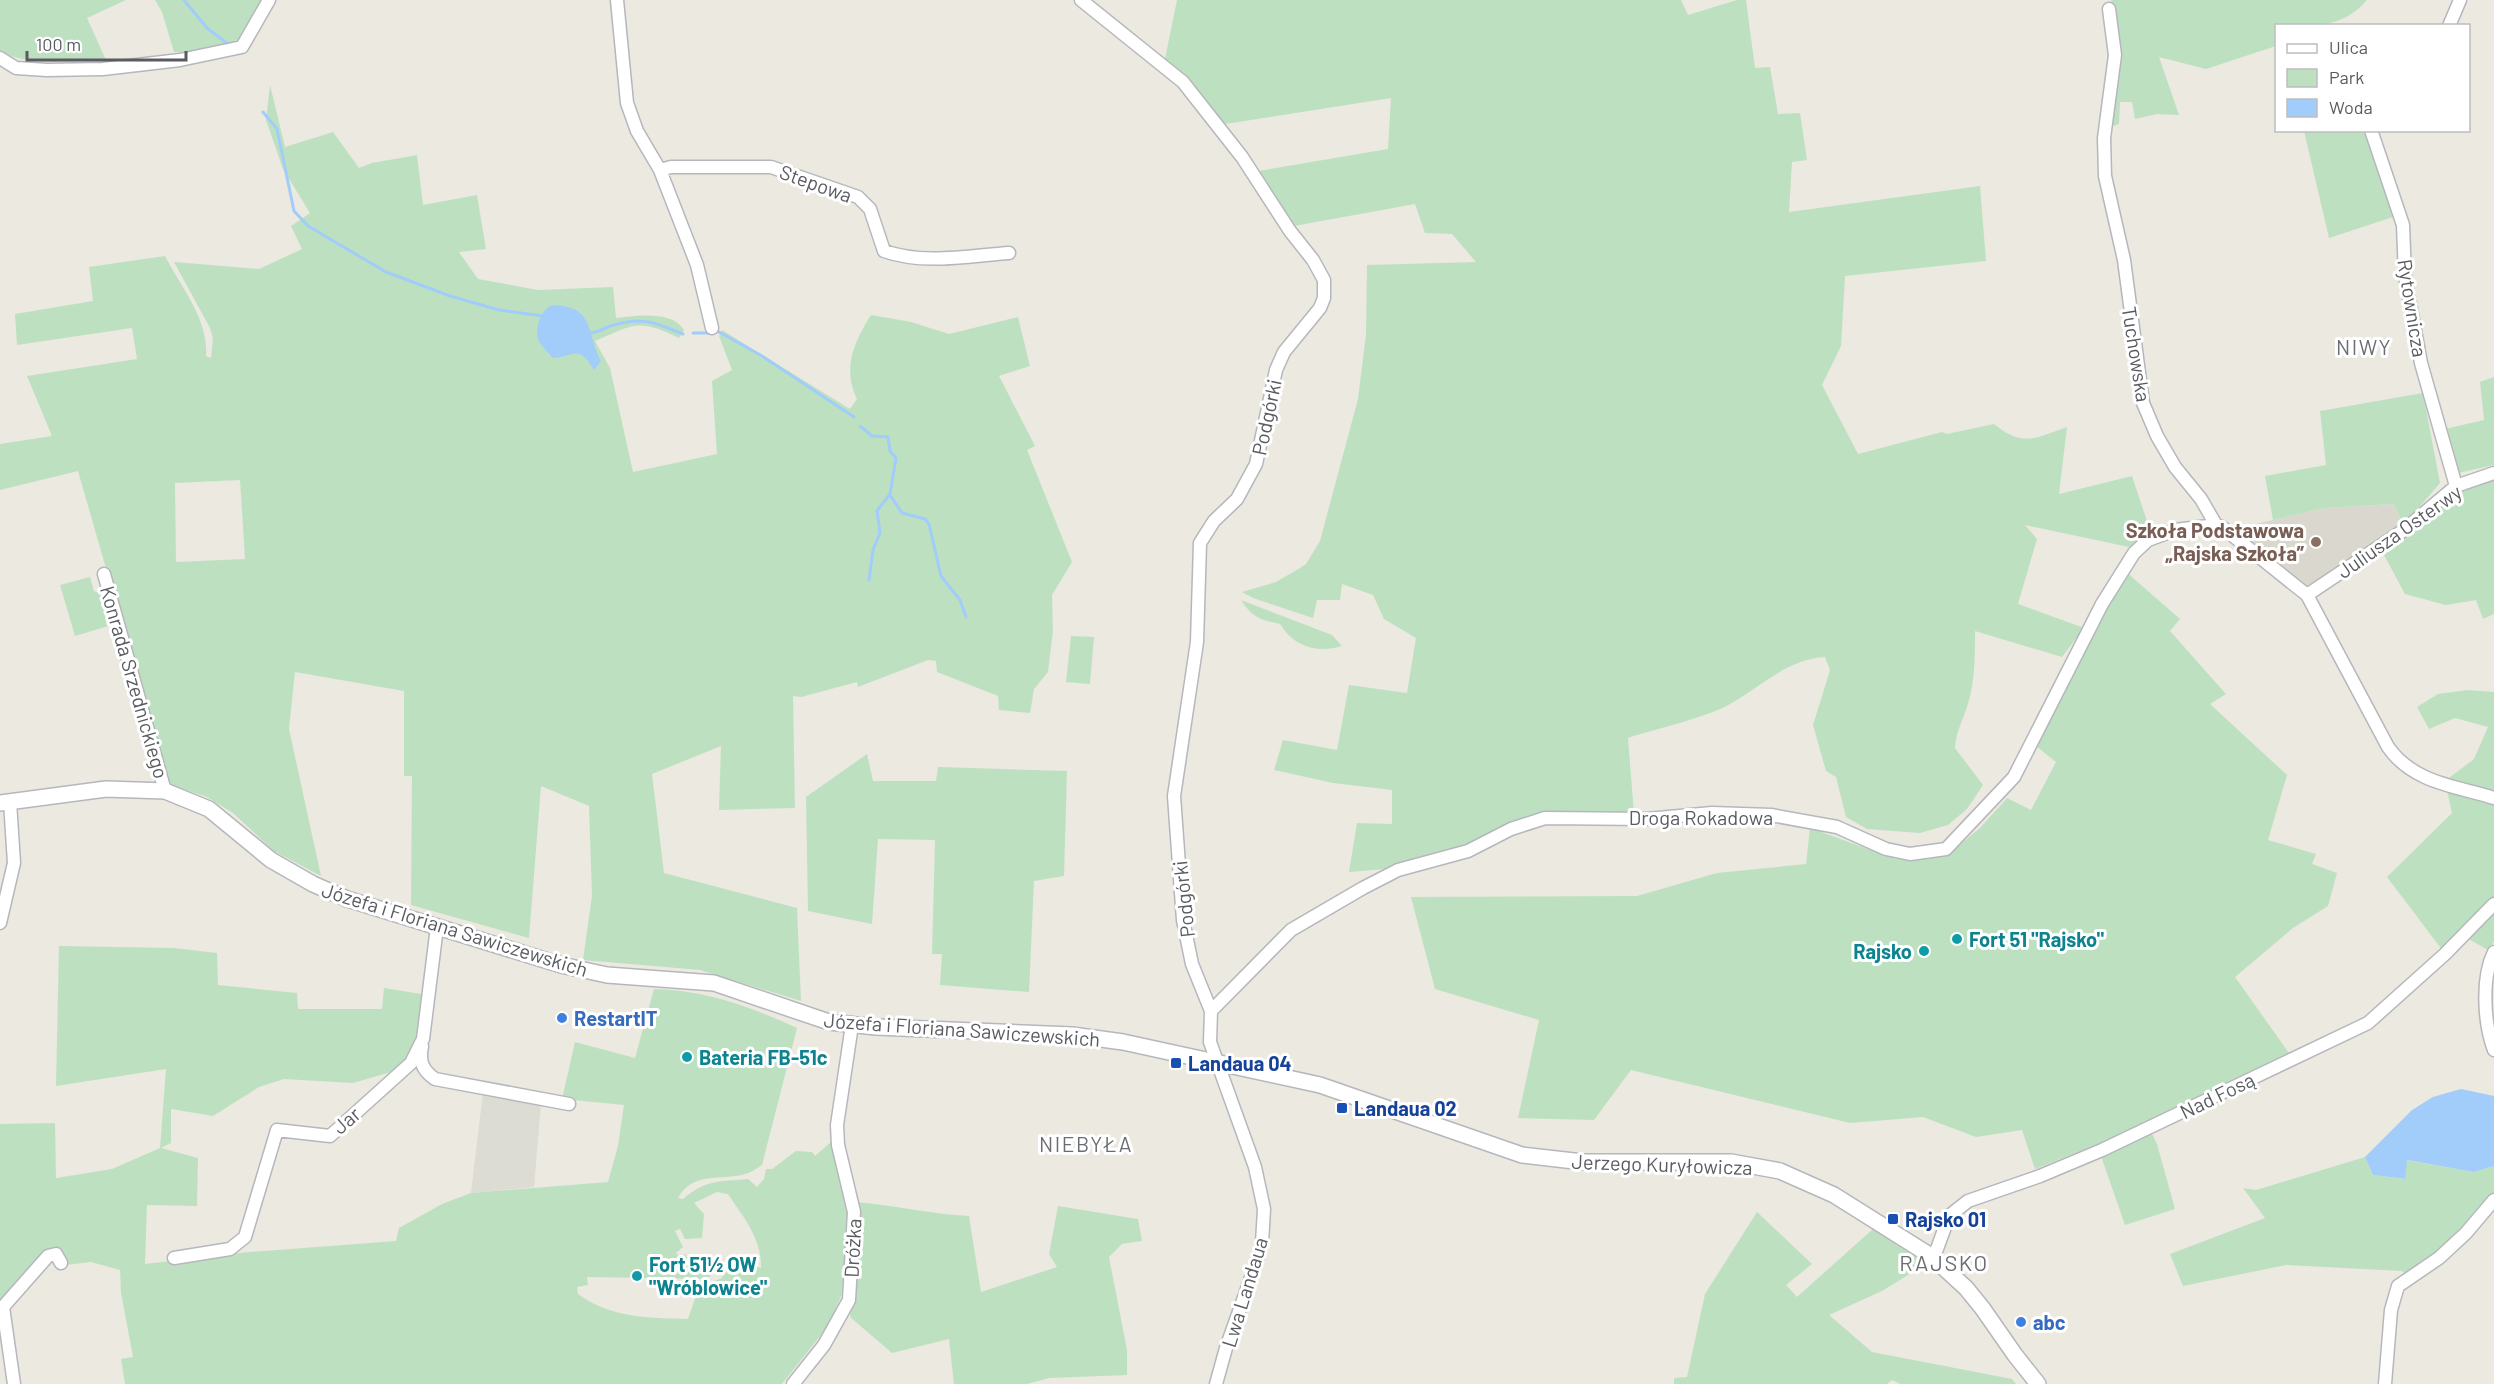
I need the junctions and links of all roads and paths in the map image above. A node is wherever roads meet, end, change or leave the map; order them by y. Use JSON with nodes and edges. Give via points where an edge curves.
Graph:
{"nodes":[{"id":1,"x":269,"y":0,"type":"edge"},
{"id":2,"x":617,"y":0,"type":"edge"},
{"id":3,"x":1081,"y":0,"type":"edge"},
{"id":4,"x":2460,"y":0,"type":"edge"},
{"id":5,"x":2109,"y":9,"type":"dead end"},
{"id":6,"x":2450,"y":24,"type":"edge"},
{"id":7,"x":0,"y":58,"type":"edge"},
{"id":8,"x":2372,"y":132,"type":"edge"},
{"id":9,"x":660,"y":170,"type":"junction"},
{"id":10,"x":1009,"y":253,"type":"dead end"},
{"id":11,"x":712,"y":328,"type":"dead end"},
{"id":12,"x":2494,"y":473,"type":"edge"},
{"id":13,"x":2456,"y":486,"type":"junction"},
{"id":14,"x":2216,"y":525,"type":"junction"},
{"id":15,"x":104,"y":574,"type":"dead end"},
{"id":16,"x":2307,"y":595,"type":"junction"},
{"id":17,"x":165,"y":791,"type":"junction"},
{"id":18,"x":2494,"y":798,"type":"edge"},
{"id":19,"x":5,"y":802,"type":"edge"},
{"id":20,"x":2494,"y":904,"type":"edge"},
{"id":21,"x":0,"y":923,"type":"edge"},
{"id":22,"x":437,"y":927,"type":"junction"},
{"id":23,"x":2494,"y":952,"type":"edge"},
{"id":24,"x":1210,"y":1011,"type":"junction"},
{"id":25,"x":852,"y":1025,"type":"junction"},
{"id":26,"x":423,"y":1039,"type":"junction"},
{"id":27,"x":2494,"y":1050,"type":"edge"},
{"id":28,"x":1217,"y":1062,"type":"junction"},
{"id":29,"x":569,"y":1104,"type":"dead end"},
{"id":30,"x":2494,"y":1200,"type":"edge"},
{"id":31,"x":1931,"y":1256,"type":"junction"},
{"id":32,"x":174,"y":1258,"type":"dead end"},
{"id":33,"x":61,"y":1263,"type":"dead end"},
{"id":34,"x":14,"y":1384,"type":"edge"},
{"id":35,"x":793,"y":1384,"type":"edge"},
{"id":36,"x":1216,"y":1384,"type":"edge"},
{"id":37,"x":2038,"y":1384,"type":"edge"},
{"id":38,"x":2385,"y":1384,"type":"edge"}],
"edges":[{"from":1,"to":7,"type":"street","via":[[242,47],[180,60],[103,69],[16,68]]},
{"from":2,"to":9,"type":"street","via":[[627,103]]},
{"from":3,"to":24,"type":"street","name":"Podgórki","via":[[1183,82],[1242,157],[1324,280],[1320,308],[1284,352],[1276,370],[1256,464],[1237,499],[1214,520],[1200,543],[1197,642],[1174,796],[1183,920],[1192,964]]},
{"from":4,"to":6,"type":"street"},
{"from":5,"to":14,"type":"street","name":"Tuchowska","via":[[2115,55],[2104,138],[2105,176],[2122,251],[2144,403],[2175,467]]},
{"from":8,"to":13,"type":"street","name":"Rytownicza","via":[[2403,225],[2405,276],[2421,363]]},
{"from":9,"to":10,"type":"street","name":"Stepowa","via":[[771,167],[858,197],[870,209],[884,252],[902,258]]},
{"from":9,"to":11,"type":"street","via":[[697,265]]},
{"from":12,"to":13,"type":"street","name":"Juliusza Osterwy"},
{"from":13,"to":16,"type":"street","name":"Juliusza Osterwy","via":[[2404,530]]},
{"from":14,"to":16,"type":"street","name":"Tuchowska"},
{"from":14,"to":24,"type":"street","name":"Droga Rokadowa","via":[[2175,530],[2148,540],[2134,553],[2102,604],[2014,777],[1946,849],[1910,854],[1887,849],[1837,827],[1771,815],[1545,818],[1511,829],[1468,851],[1398,870],[1363,888],[1291,930]]},
{"from":15,"to":17,"type":"street","name":"Konrada Srzednickiego"},
{"from":16,"to":18,"type":"street","name":"Tuchowska","via":[[2388,747],[2400,762],[2436,783]]},
{"from":17,"to":19,"type":"street","name":"Józefa i Floriana Sawiczewskich","via":[[106,789]]},
{"from":17,"to":22,"type":"street","name":"Józefa i Floriana Sawiczewskich","via":[[209,809],[271,860],[313,884]]},
{"from":19,"to":21,"type":"street","via":[[14,863]]},
{"from":20,"to":31,"type":"street","name":"Nad Fosą","via":[[2368,1023],[2102,1150],[1968,1201],[1949,1216]]},
{"from":22,"to":25,"type":"street","name":"Józefa i Floriana Sawiczewskich","via":[[582,971],[714,983],[803,1016]]},
{"from":22,"to":26,"type":"street","name":"Jar"},
{"from":23,"to":27,"type":"street","via":[[2486,984]]},
{"from":24,"to":28,"type":"street","name":"Podgórki","via":[[1210,1042]]},
{"from":25,"to":28,"type":"street","name":"Józefa i Floriana Sawiczewskich","via":[[1072,1035]]},
{"from":25,"to":35,"type":"street","name":"Dróżka","via":[[837,1125],[854,1212],[849,1300],[824,1345]]},
{"from":26,"to":29,"type":"street","via":[[420,1057],[425,1072],[435,1078]]},
{"from":26,"to":32,"type":"street","name":"Jar","via":[[411,1064],[330,1136],[277,1130],[245,1237],[238,1244],[230,1249]]},
{"from":28,"to":31,"type":"street","name":"Jerzego Kuryłowicza","via":[[1320,1085],[1522,1155],[1583,1162],[1731,1162],[1780,1171],[1834,1195]]},
{"from":28,"to":36,"type":"street","name":"Lwa Landaua","via":[[1255,1167],[1264,1217],[1257,1261]]},
{"from":30,"to":38,"type":"street","via":[[2439,1258],[2398,1286],[2391,1310]]},
{"from":31,"to":37,"type":"street","name":"Jerzego Kuryłowicza","via":[[1977,1301]]},
{"from":33,"to":34,"type":"street","via":[[57,1254],[48,1256],[3,1307]]}]}
